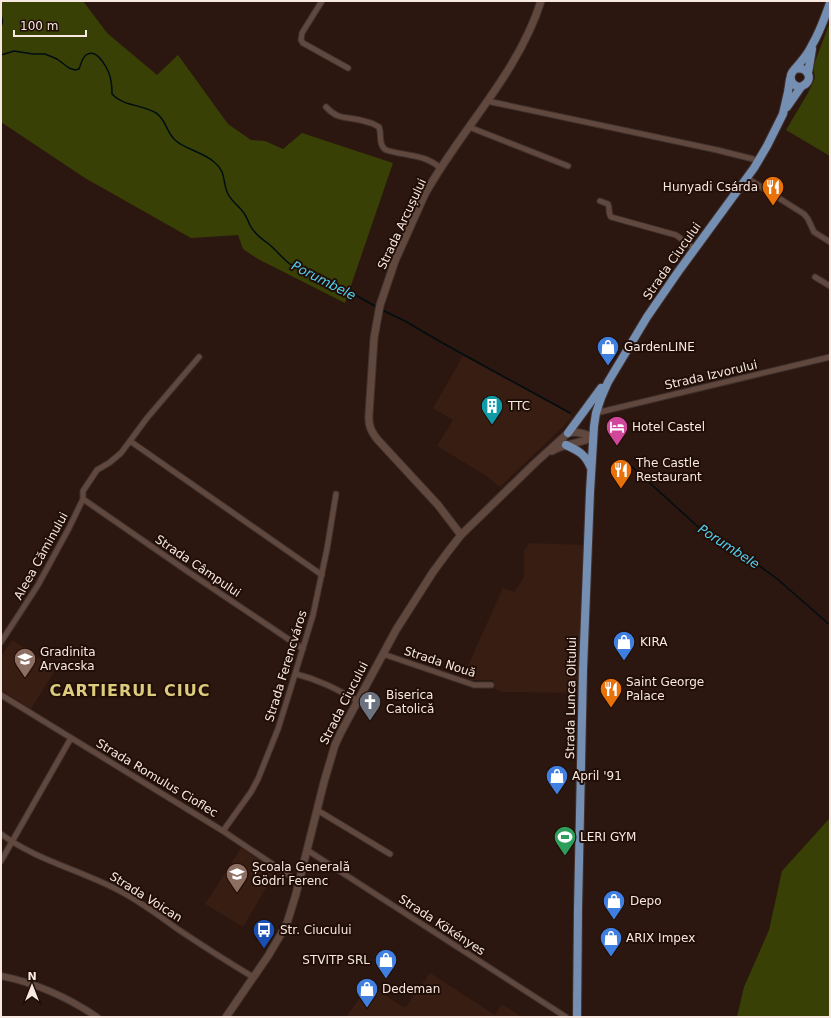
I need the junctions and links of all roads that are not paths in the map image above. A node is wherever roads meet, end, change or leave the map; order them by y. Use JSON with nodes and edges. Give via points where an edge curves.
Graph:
{"nodes":[{"id":1,"x":322,"y":1,"type":"edge"},
{"id":2,"x":541,"y":1,"type":"edge"},
{"id":3,"x":830,"y":3,"type":"edge"},
{"id":4,"x":813,"y":44,"type":"junction"},
{"id":5,"x":348,"y":68,"type":"dead end"},
{"id":6,"x":796,"y":69,"type":"junction"},
{"id":7,"x":808,"y":73,"type":"junction"},
{"id":8,"x":790,"y":79,"type":"junction"},
{"id":9,"x":801,"y":87,"type":"junction"},
{"id":10,"x":487,"y":101,"type":"junction"},
{"id":11,"x":326,"y":107,"type":"dead end"},
{"id":12,"x":783,"y":114,"type":"junction"},
{"id":13,"x":469,"y":127,"type":"junction"},
{"id":14,"x":757,"y":158,"type":"junction"},
{"id":15,"x":568,"y":166,"type":"dead end"},
{"id":16,"x":441,"y":169,"type":"junction"},
{"id":17,"x":747,"y":178,"type":"junction"},
{"id":18,"x":600,"y":201,"type":"dead end"},
{"id":19,"x":830,"y":242,"type":"edge"},
{"id":20,"x":695,"y":249,"type":"junction"},
{"id":21,"x":815,"y":277,"type":"dead end"},
{"id":22,"x":830,"y":286,"type":"edge"},
{"id":23,"x":199,"y":357,"type":"dead end"},
{"id":24,"x":830,"y":358,"type":"edge"},
{"id":25,"x":608,"y":382,"type":"junction"},
{"id":26,"x":596,"y":412,"type":"junction"},
{"id":27,"x":568,"y":433,"type":"junction"},
{"id":28,"x":593,"y":437,"type":"junction"},
{"id":29,"x":130,"y":441,"type":"junction"},
{"id":30,"x":566,"y":446,"type":"junction"},
{"id":31,"x":540,"y":458,"type":"junction"},
{"id":32,"x":591,"y":469,"type":"junction"},
{"id":33,"x":336,"y":494,"type":"dead end"},
{"id":34,"x":83,"y":499,"type":"junction"},
{"id":35,"x":461,"y":535,"type":"junction"},
{"id":36,"x":322,"y":575,"type":"junction"},
{"id":37,"x":1,"y":642,"type":"edge"},
{"id":38,"x":303,"y":649,"type":"junction"},
{"id":39,"x":383,"y":654,"type":"junction"},
{"id":40,"x":296,"y":674,"type":"junction"},
{"id":41,"x":491,"y":685,"type":"dead end"},
{"id":42,"x":1,"y":695,"type":"edge"},
{"id":43,"x":358,"y":701,"type":"junction"},
{"id":44,"x":71,"y":738,"type":"junction"},
{"id":45,"x":317,"y":810,"type":"junction"},
{"id":46,"x":223,"y":831,"type":"junction"},
{"id":47,"x":1,"y":834,"type":"edge"},
{"id":48,"x":12,"y":842,"type":"junction"},
{"id":49,"x":307,"y":850,"type":"junction"},
{"id":50,"x":390,"y":854,"type":"dead end"},
{"id":51,"x":1,"y":861,"type":"edge"},
{"id":52,"x":299,"y":882,"type":"junction"},
{"id":53,"x":1,"y":976,"type":"edge"},
{"id":54,"x":253,"y":977,"type":"junction"},
{"id":55,"x":97,"y":1017,"type":"edge"},
{"id":56,"x":226,"y":1017,"type":"edge"},
{"id":57,"x":566,"y":1017,"type":"edge"},
{"id":58,"x":577,"y":1017,"type":"edge"}],
"edges":[{"from":1,"to":5,"type":"street","via":[[302,33],[301,40],[303,44]]},
{"from":2,"to":10,"type":"main road","name":"Strada Arcușului","via":[[527,37]]},
{"from":3,"to":4,"type":"main road"},
{"from":4,"to":6,"type":"main road"},
{"from":4,"to":7,"type":"main road"},
{"from":6,"to":7,"type":"main road","via":[[801,68]]},
{"from":6,"to":8,"type":"main road"},
{"from":7,"to":9,"type":"main road","via":[[808,82]]},
{"from":8,"to":9,"type":"main road","via":[[795,86]]},
{"from":8,"to":12,"type":"main road"},
{"from":9,"to":12,"type":"main road"},
{"from":10,"to":13,"type":"main road","name":"Strada Arcușului"},
{"from":10,"to":14,"type":"street"},
{"from":11,"to":16,"type":"street","via":[[336,116],[364,121],[379,127],[381,144],[386,150],[428,160]]},
{"from":12,"to":14,"type":"main road","name":"Strada Ciucului","via":[[772,138]]},
{"from":13,"to":15,"type":"street"},
{"from":13,"to":16,"type":"main road","name":"Strada Arcușului"},
{"from":14,"to":17,"type":"main road","name":"Strada Ciucului"},
{"from":16,"to":35,"type":"main road","name":"Strada Arcușului","via":[[419,207],[395,261],[380,305],[374,338],[369,414],[373,434],[438,505]]},
{"from":17,"to":19,"type":"street","via":[[804,214],[814,232]]},
{"from":17,"to":20,"type":"main road","name":"Strada Ciucului"},
{"from":18,"to":20,"type":"street","via":[[608,204],[611,217],[676,235]]},
{"from":20,"to":25,"type":"main road","name":"Strada Ciucului","via":[[647,317]]},
{"from":21,"to":22,"type":"street"},
{"from":23,"to":29,"type":"street","name":"Aleea Căminului"},
{"from":24,"to":26,"type":"street","name":"Strada Izvorului"},
{"from":25,"to":26,"type":"main road","name":"Strada Lunca Oltului"},
{"from":25,"to":27,"type":"main road","via":[[601,387]]},
{"from":26,"to":28,"type":"main road","name":"Strada Lunca Oltului"},
{"from":27,"to":28,"type":"main road","via":[[578,432]]},
{"from":27,"to":31,"type":"main road"},
{"from":28,"to":30,"type":"main road"},
{"from":28,"to":32,"type":"main road","name":"Strada Lunca Oltului"},
{"from":29,"to":34,"type":"street","name":"Aleea Căminului","via":[[121,453],[97,470],[83,491]]},
{"from":29,"to":36,"type":"street"},
{"from":30,"to":31,"type":"main road"},
{"from":30,"to":32,"type":"main road","via":[[584,456]]},
{"from":31,"to":35,"type":"main road","name":"Strada Ciucului"},
{"from":32,"to":58,"type":"main road","name":"Strada Lunca Oltului","via":[[583,676]]},
{"from":33,"to":36,"type":"street","name":"Strada Ferencváros"},
{"from":34,"to":37,"type":"street","name":"Aleea Căminului","via":[[38,585]]},
{"from":34,"to":38,"type":"street","name":"Strada Câmpului"},
{"from":35,"to":39,"type":"main road","name":"Strada Ciucului","via":[[433,572]]},
{"from":36,"to":38,"type":"street","name":"Strada Ferencváros"},
{"from":38,"to":40,"type":"street","name":"Strada Ferencváros"},
{"from":39,"to":41,"type":"street","name":"Strada Nouă","via":[[474,685]]},
{"from":39,"to":43,"type":"main road","name":"Strada Ciucului"},
{"from":40,"to":43,"type":"street","via":[[333,687]]},
{"from":40,"to":46,"type":"street","name":"Strada Ferencváros","via":[[258,779]]},
{"from":42,"to":44,"type":"street","name":"Strada Romulus Cioflec"},
{"from":43,"to":45,"type":"main road","name":"Strada Ciucului","via":[[335,745]]},
{"from":44,"to":46,"type":"street","name":"Strada Romulus Cioflec"},
{"from":44,"to":48,"type":"street"},
{"from":45,"to":49,"type":"main road","name":"Strada Ciucului"},
{"from":45,"to":50,"type":"street"},
{"from":46,"to":52,"type":"street","name":"Strada Romulus Cioflec"},
{"from":47,"to":48,"type":"street","name":"Strada Voican"},
{"from":48,"to":51,"type":"street"},
{"from":48,"to":54,"type":"street","name":"Strada Voican","via":[[131,897]]},
{"from":49,"to":52,"type":"main road","name":"Strada Ciucului"},
{"from":49,"to":57,"type":"street","name":"Strada Kökényes"},
{"from":52,"to":54,"type":"main road","name":"Strada Ciucului","via":[[285,928]]},
{"from":53,"to":55,"type":"street","via":[[39,986],[70,1000]]},
{"from":54,"to":56,"type":"main road","name":"Strada Ciucului"}]}
